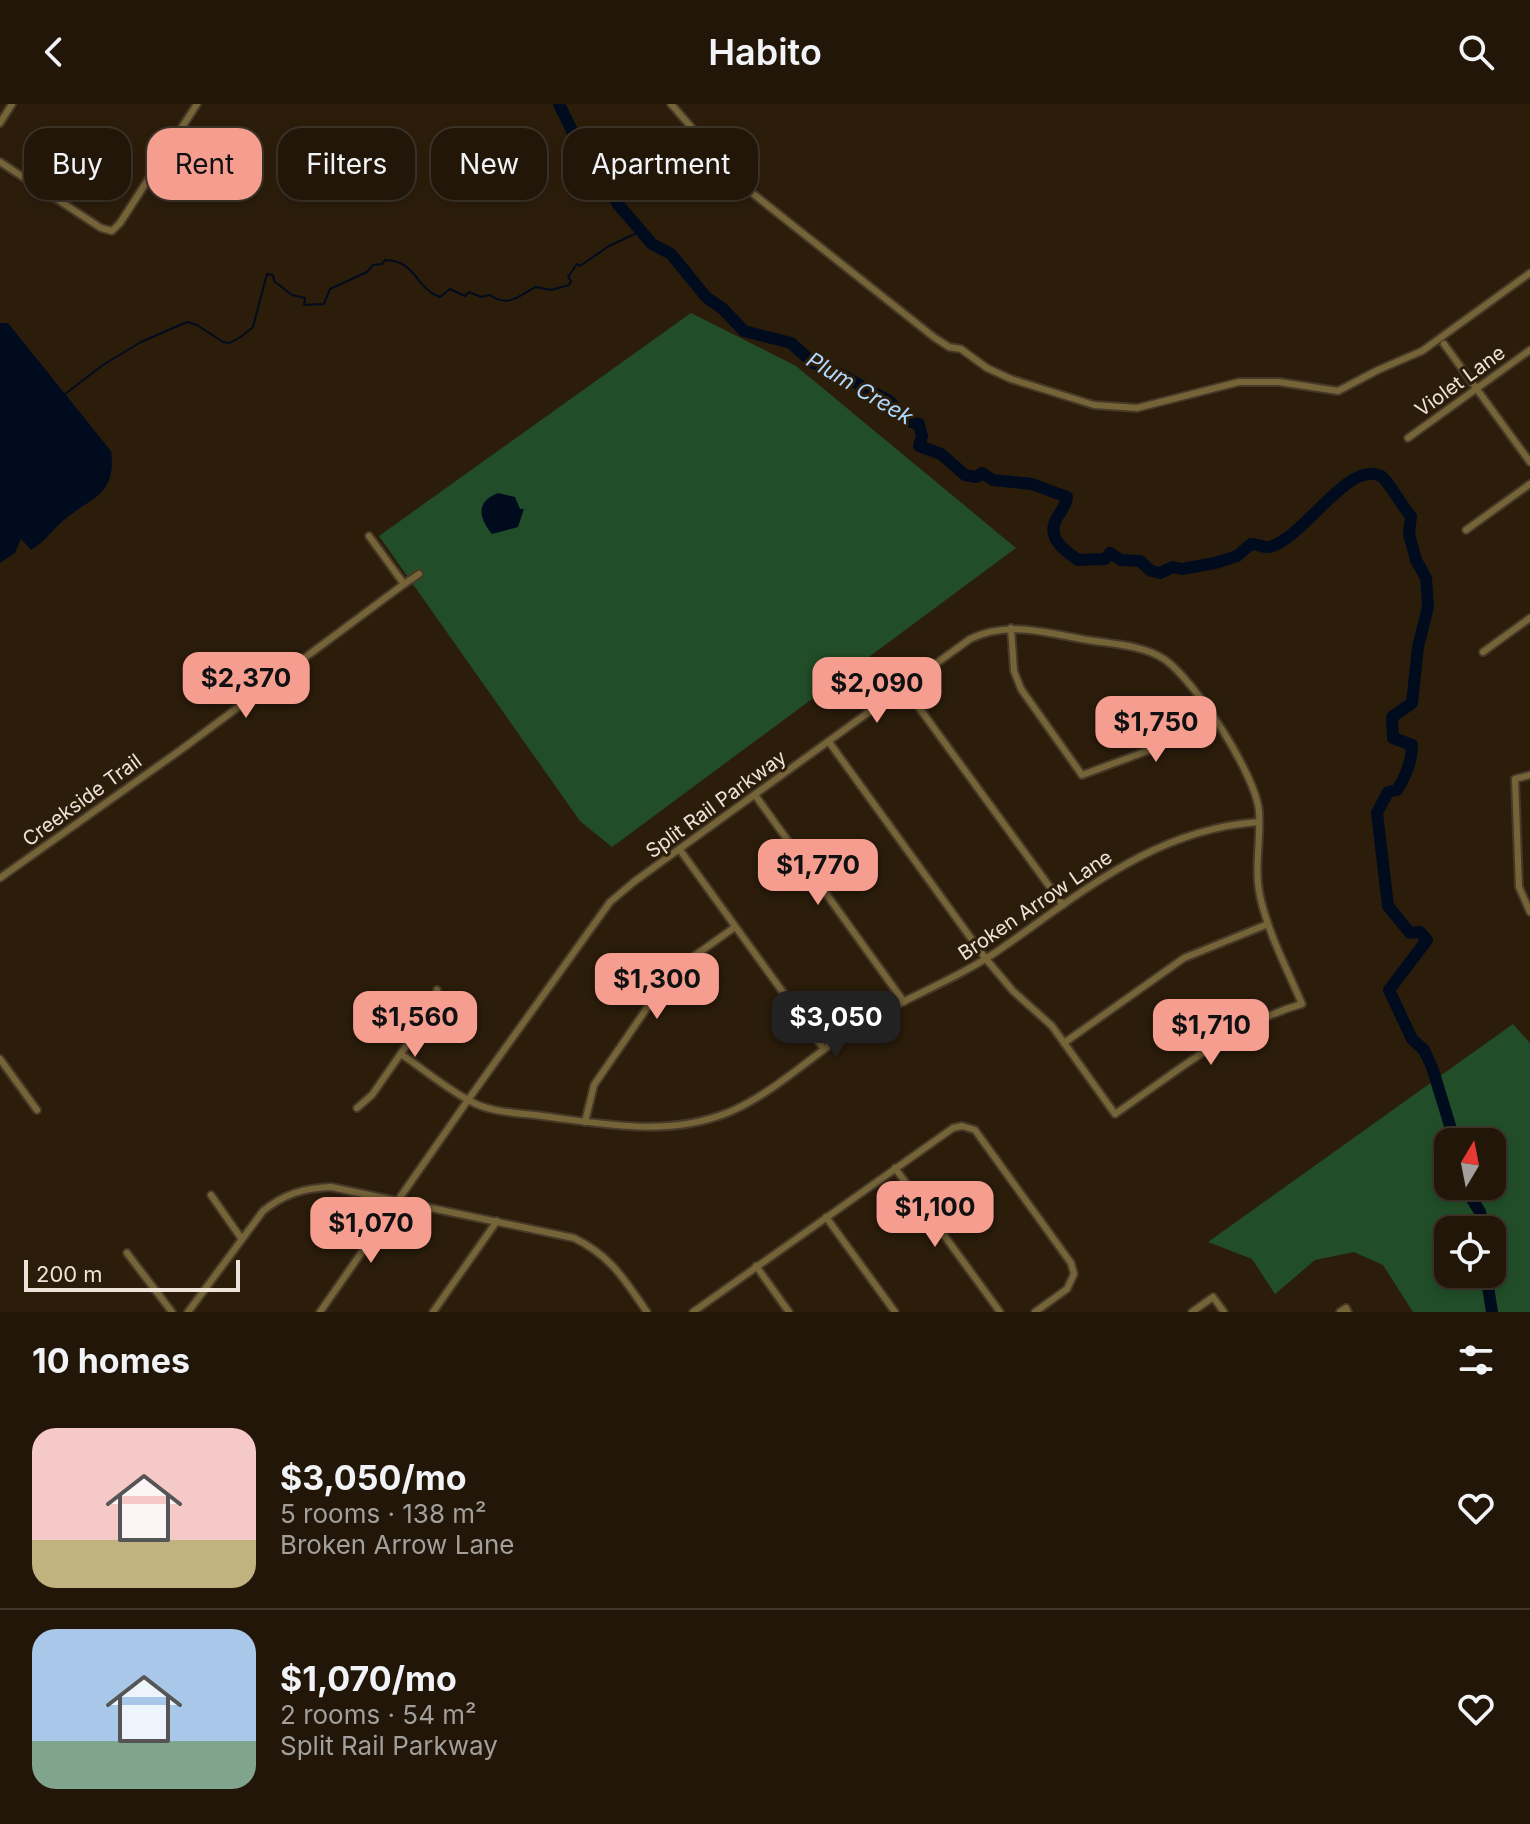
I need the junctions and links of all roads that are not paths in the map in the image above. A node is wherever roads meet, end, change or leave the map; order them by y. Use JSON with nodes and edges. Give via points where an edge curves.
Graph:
{"nodes":[{"id":1,"x":12,"y":104,"type":"edge"},
{"id":2,"x":197,"y":104,"type":"edge"},
{"id":3,"x":671,"y":104,"type":"edge"},
{"id":4,"x":0,"y":123,"type":"edge"},
{"id":5,"x":0,"y":162,"type":"edge"},
{"id":6,"x":1530,"y":273,"type":"edge"},
{"id":7,"x":1444,"y":344,"type":"dead end"},
{"id":8,"x":1530,"y":350,"type":"edge"},
{"id":9,"x":1478,"y":388,"type":"junction"},
{"id":10,"x":1408,"y":438,"type":"dead end"},
{"id":11,"x":1530,"y":462,"type":"edge"},
{"id":12,"x":1530,"y":484,"type":"edge"},
{"id":13,"x":1466,"y":530,"type":"dead end"},
{"id":14,"x":369,"y":536,"type":"dead end"},
{"id":15,"x":419,"y":574,"type":"dead end"},
{"id":16,"x":404,"y":584,"type":"junction"},
{"id":17,"x":1530,"y":618,"type":"edge"},
{"id":18,"x":1011,"y":628,"type":"junction"},
{"id":19,"x":1483,"y":652,"type":"dead end"},
{"id":20,"x":904,"y":687,"type":"junction"},
{"id":21,"x":1210,"y":714,"type":"junction"},
{"id":22,"x":829,"y":742,"type":"junction"},
{"id":23,"x":1530,"y":775,"type":"edge"},
{"id":24,"x":755,"y":795,"type":"junction"},
{"id":25,"x":1259,"y":822,"type":"junction"},
{"id":26,"x":680,"y":850,"type":"junction"},
{"id":27,"x":0,"y":878,"type":"edge"},
{"id":28,"x":1527,"y":900,"type":"edge"},
{"id":29,"x":1063,"y":905,"type":"junction"},
{"id":30,"x":1530,"y":912,"type":"edge"},
{"id":31,"x":1268,"y":924,"type":"junction"},
{"id":32,"x":735,"y":927,"type":"junction"},
{"id":33,"x":986,"y":959,"type":"junction"},
{"id":34,"x":437,"y":990,"type":"dead end"},
{"id":35,"x":904,"y":1002,"type":"junction"},
{"id":36,"x":1064,"y":1043,"type":"junction"},
{"id":37,"x":824,"y":1049,"type":"junction"},
{"id":38,"x":401,"y":1054,"type":"junction"},
{"id":39,"x":0,"y":1059,"type":"edge"},
{"id":40,"x":468,"y":1100,"type":"junction"},
{"id":41,"x":357,"y":1108,"type":"dead end"},
{"id":42,"x":37,"y":1110,"type":"dead end"},
{"id":43,"x":585,"y":1122,"type":"junction"},
{"id":44,"x":895,"y":1168,"type":"junction"},
{"id":45,"x":211,"y":1195,"type":"dead end"},
{"id":46,"x":398,"y":1201,"type":"junction"},
{"id":47,"x":826,"y":1217,"type":"junction"},
{"id":48,"x":497,"y":1221,"type":"junction"},
{"id":49,"x":241,"y":1238,"type":"junction"},
{"id":50,"x":127,"y":1253,"type":"dead end"},
{"id":51,"x":756,"y":1266,"type":"junction"},
{"id":52,"x":172,"y":1312,"type":"edge"},
{"id":53,"x":188,"y":1312,"type":"edge"},
{"id":54,"x":320,"y":1312,"type":"edge"},
{"id":55,"x":433,"y":1312,"type":"edge"},
{"id":56,"x":647,"y":1312,"type":"edge"},
{"id":57,"x":693,"y":1312,"type":"edge"},
{"id":58,"x":789,"y":1312,"type":"edge"},
{"id":59,"x":895,"y":1312,"type":"edge"},
{"id":60,"x":1000,"y":1312,"type":"edge"},
{"id":61,"x":1035,"y":1312,"type":"edge"},
{"id":62,"x":1192,"y":1312,"type":"edge"},
{"id":63,"x":1224,"y":1312,"type":"edge"}],
"edges":[{"from":1,"to":4,"type":"street"},
{"from":2,"to":5,"type":"street","via":[[112,231]]},
{"from":3,"to":6,"type":"street","via":[[742,185],[935,338],[1011,379],[1094,405],[1137,408],[1239,382],[1338,391],[1422,351]]},
{"from":7,"to":9,"type":"street"},
{"from":8,"to":9,"type":"street","name":"Violet Lane"},
{"from":9,"to":10,"type":"street","name":"Violet Lane"},
{"from":9,"to":11,"type":"street"},
{"from":12,"to":13,"type":"street"},
{"from":14,"to":16,"type":"street"},
{"from":15,"to":16,"type":"street","name":"Creekside Trail"},
{"from":16,"to":27,"type":"street","name":"Creekside Trail"},
{"from":17,"to":19,"type":"street"},
{"from":18,"to":20,"type":"street","name":"Split Rail Parkway","via":[[970,639]]},
{"from":18,"to":21,"type":"street","name":"Split Rail Parkway","via":[[1150,652],[1183,674]]},
{"from":18,"to":21,"type":"street","via":[[1021,689],[1082,775],[1158,747]]},
{"from":20,"to":22,"type":"street","name":"Split Rail Parkway"},
{"from":20,"to":29,"type":"street"},
{"from":21,"to":25,"type":"street","name":"Split Rail Parkway","via":[[1247,772]]},
{"from":22,"to":24,"type":"street","name":"Split Rail Parkway"},
{"from":22,"to":33,"type":"street"},
{"from":23,"to":28,"type":"street","via":[[1515,779],[1518,877]]},
{"from":24,"to":26,"type":"street","name":"Split Rail Parkway"},
{"from":24,"to":35,"type":"street"},
{"from":25,"to":29,"type":"street","name":"Broken Arrow Lane","via":[[1200,832],[1147,853]]},
{"from":25,"to":31,"type":"street","name":"Split Rail Parkway","via":[[1259,892]]},
{"from":26,"to":32,"type":"street"},
{"from":26,"to":40,"type":"street","name":"Split Rail Parkway","via":[[610,902]]},
{"from":28,"to":30,"type":"street"},
{"from":29,"to":33,"type":"street","name":"Broken Arrow Lane"},
{"from":31,"to":36,"type":"street","via":[[1184,958]]},
{"from":31,"to":36,"type":"street","name":"Split Rail Parkway","via":[[1302,1004],[1247,1024],[1115,1114]]},
{"from":32,"to":37,"type":"street"},
{"from":32,"to":43,"type":"street","via":[[667,979],[594,1085]]},
{"from":33,"to":35,"type":"street","name":"Broken Arrow Lane"},
{"from":33,"to":36,"type":"street"},
{"from":34,"to":38,"type":"street","via":[[434,1006]]},
{"from":35,"to":37,"type":"street","name":"Broken Arrow Lane"},
{"from":37,"to":43,"type":"street","name":"Broken Arrow Lane","via":[[752,1100],[706,1120],[658,1128]]},
{"from":38,"to":40,"type":"street","name":"Broken Arrow Lane"},
{"from":38,"to":41,"type":"street"},
{"from":39,"to":42,"type":"street"},
{"from":40,"to":43,"type":"street","name":"Broken Arrow Lane"},
{"from":40,"to":46,"type":"street","name":"Split Rail Parkway"},
{"from":44,"to":47,"type":"street"},
{"from":44,"to":60,"type":"street"},
{"from":44,"to":61,"type":"street","via":[[953,1128],[975,1130],[1071,1263],[1074,1274],[1067,1289]]},
{"from":45,"to":49,"type":"street"},
{"from":46,"to":48,"type":"street"},
{"from":46,"to":49,"type":"street","via":[[331,1187],[309,1188],[277,1199]]},
{"from":46,"to":54,"type":"street","name":"Split Rail Parkway"},
{"from":47,"to":51,"type":"street"},
{"from":47,"to":59,"type":"street"},
{"from":48,"to":55,"type":"street"},
{"from":48,"to":56,"type":"street","via":[[592,1247],[619,1270]]},
{"from":49,"to":53,"type":"street"},
{"from":50,"to":52,"type":"street"},
{"from":51,"to":57,"type":"street"},
{"from":51,"to":58,"type":"street"},
{"from":62,"to":63,"type":"street","via":[[1213,1297]]}]}
